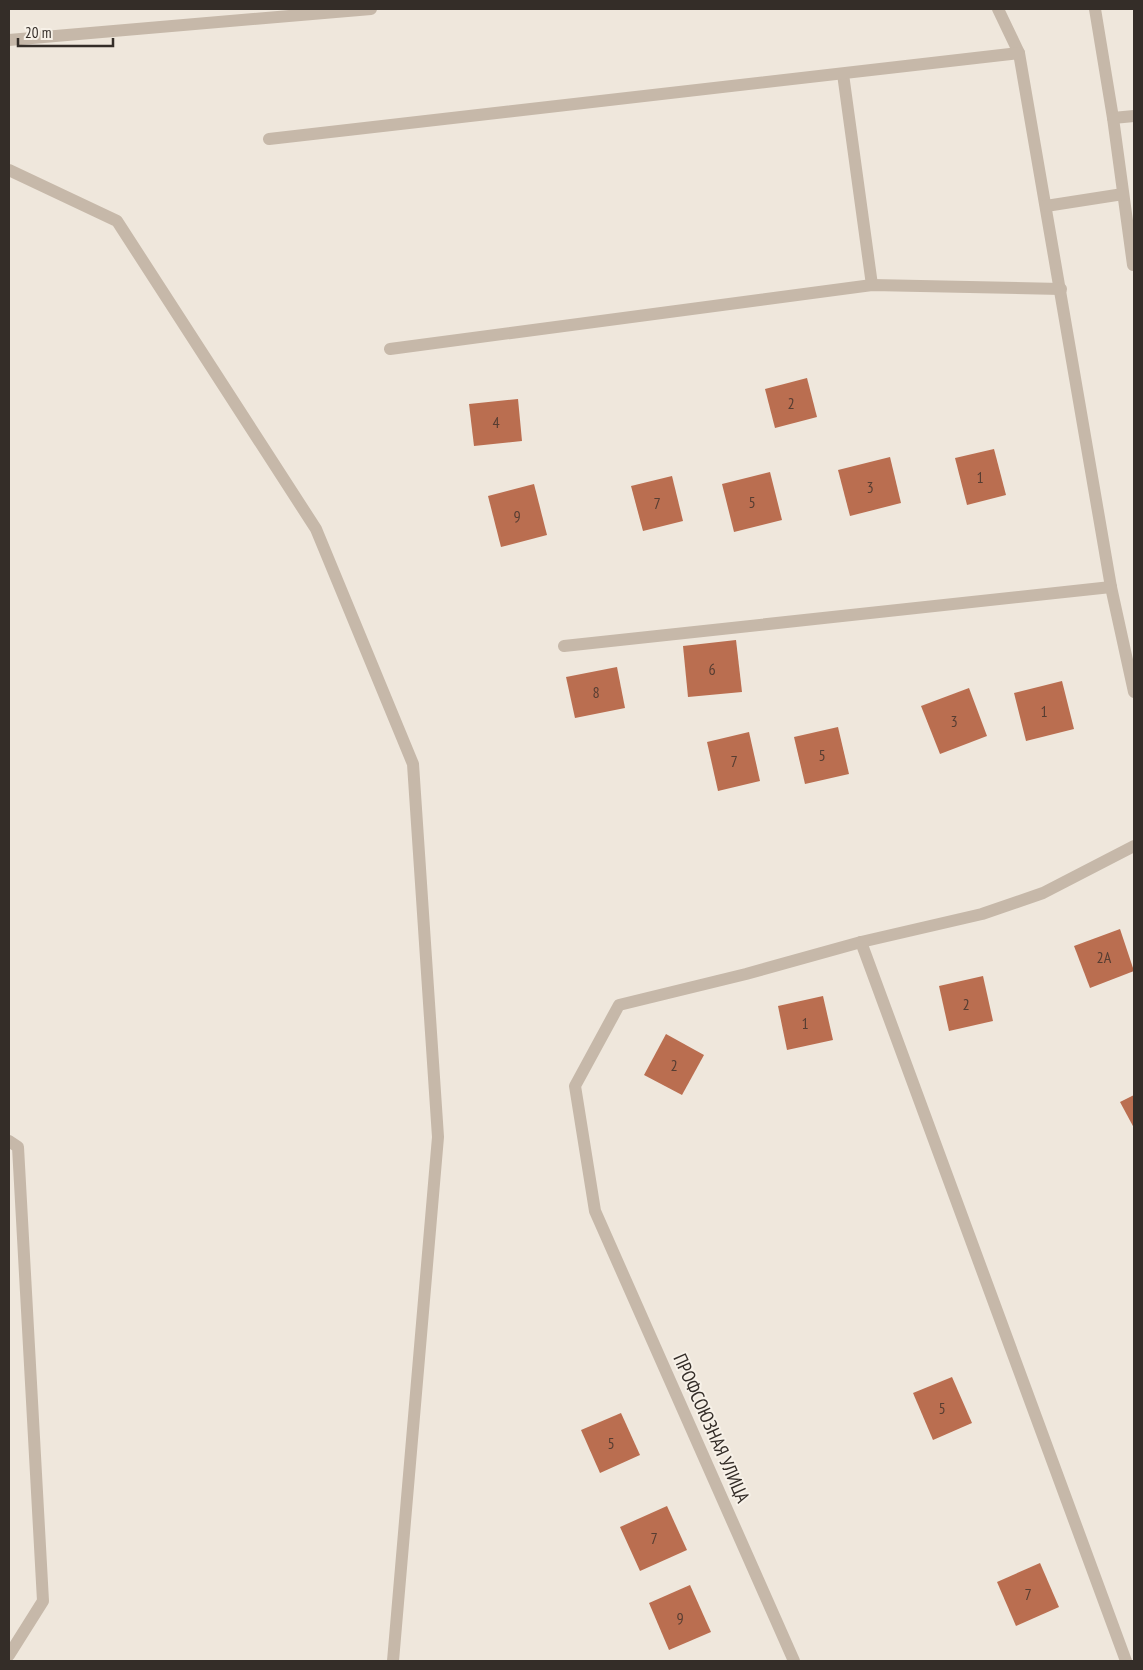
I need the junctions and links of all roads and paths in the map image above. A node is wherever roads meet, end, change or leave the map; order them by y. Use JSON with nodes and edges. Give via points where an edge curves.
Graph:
{"nodes":[{"id":1,"x":372,"y":9,"type":"edge"},
{"id":2,"x":998,"y":9,"type":"edge"},
{"id":3,"x":1095,"y":9,"type":"edge"},
{"id":4,"x":9,"y":40,"type":"edge"},
{"id":5,"x":1019,"y":53,"type":"junction"},
{"id":6,"x":844,"y":74,"type":"junction"},
{"id":7,"x":1134,"y":116,"type":"edge"},
{"id":8,"x":1113,"y":118,"type":"junction"},
{"id":9,"x":269,"y":138,"type":"dead end"},
{"id":10,"x":9,"y":170,"type":"edge"},
{"id":11,"x":1123,"y":194,"type":"junction"},
{"id":12,"x":1046,"y":206,"type":"junction"},
{"id":13,"x":1133,"y":265,"type":"dead end"},
{"id":14,"x":872,"y":285,"type":"junction"},
{"id":15,"x":1061,"y":289,"type":"junction"},
{"id":16,"x":390,"y":349,"type":"dead end"},
{"id":17,"x":1111,"y":587,"type":"junction"},
{"id":18,"x":564,"y":646,"type":"dead end"},
{"id":19,"x":1134,"y":692,"type":"edge"},
{"id":20,"x":1134,"y":846,"type":"edge"},
{"id":21,"x":861,"y":942,"type":"junction"},
{"id":22,"x":9,"y":1141,"type":"edge"},
{"id":23,"x":9,"y":1655,"type":"edge"},
{"id":24,"x":393,"y":1661,"type":"edge"},
{"id":25,"x":794,"y":1661,"type":"edge"},
{"id":26,"x":1126,"y":1661,"type":"edge"}],
"edges":[{"from":1,"to":4,"type":"street"},
{"from":2,"to":5,"type":"street"},
{"from":3,"to":8,"type":"street"},
{"from":5,"to":6,"type":"street"},
{"from":5,"to":12,"type":"street"},
{"from":6,"to":9,"type":"street"},
{"from":6,"to":14,"type":"street"},
{"from":7,"to":8,"type":"street"},
{"from":8,"to":11,"type":"street"},
{"from":10,"to":24,"type":"street","via":[[117,220],[316,529],[413,764],[438,1137]]},
{"from":11,"to":12,"type":"street"},
{"from":11,"to":13,"type":"street"},
{"from":12,"to":15,"type":"street"},
{"from":14,"to":15,"type":"street"},
{"from":14,"to":16,"type":"street"},
{"from":15,"to":17,"type":"street"},
{"from":17,"to":18,"type":"street"},
{"from":17,"to":19,"type":"street"},
{"from":20,"to":21,"type":"street","name":"ПРОФСОЮЗНАЯ УЛИЦА","via":[[1043,893],[982,914]]},
{"from":21,"to":25,"type":"street","name":"ПРОФСОЮЗНАЯ УЛИЦА","via":[[619,1005],[575,1086],[595,1211]]},
{"from":21,"to":26,"type":"street"},
{"from":22,"to":23,"type":"street","via":[[18,1147],[43,1602]]}]}
